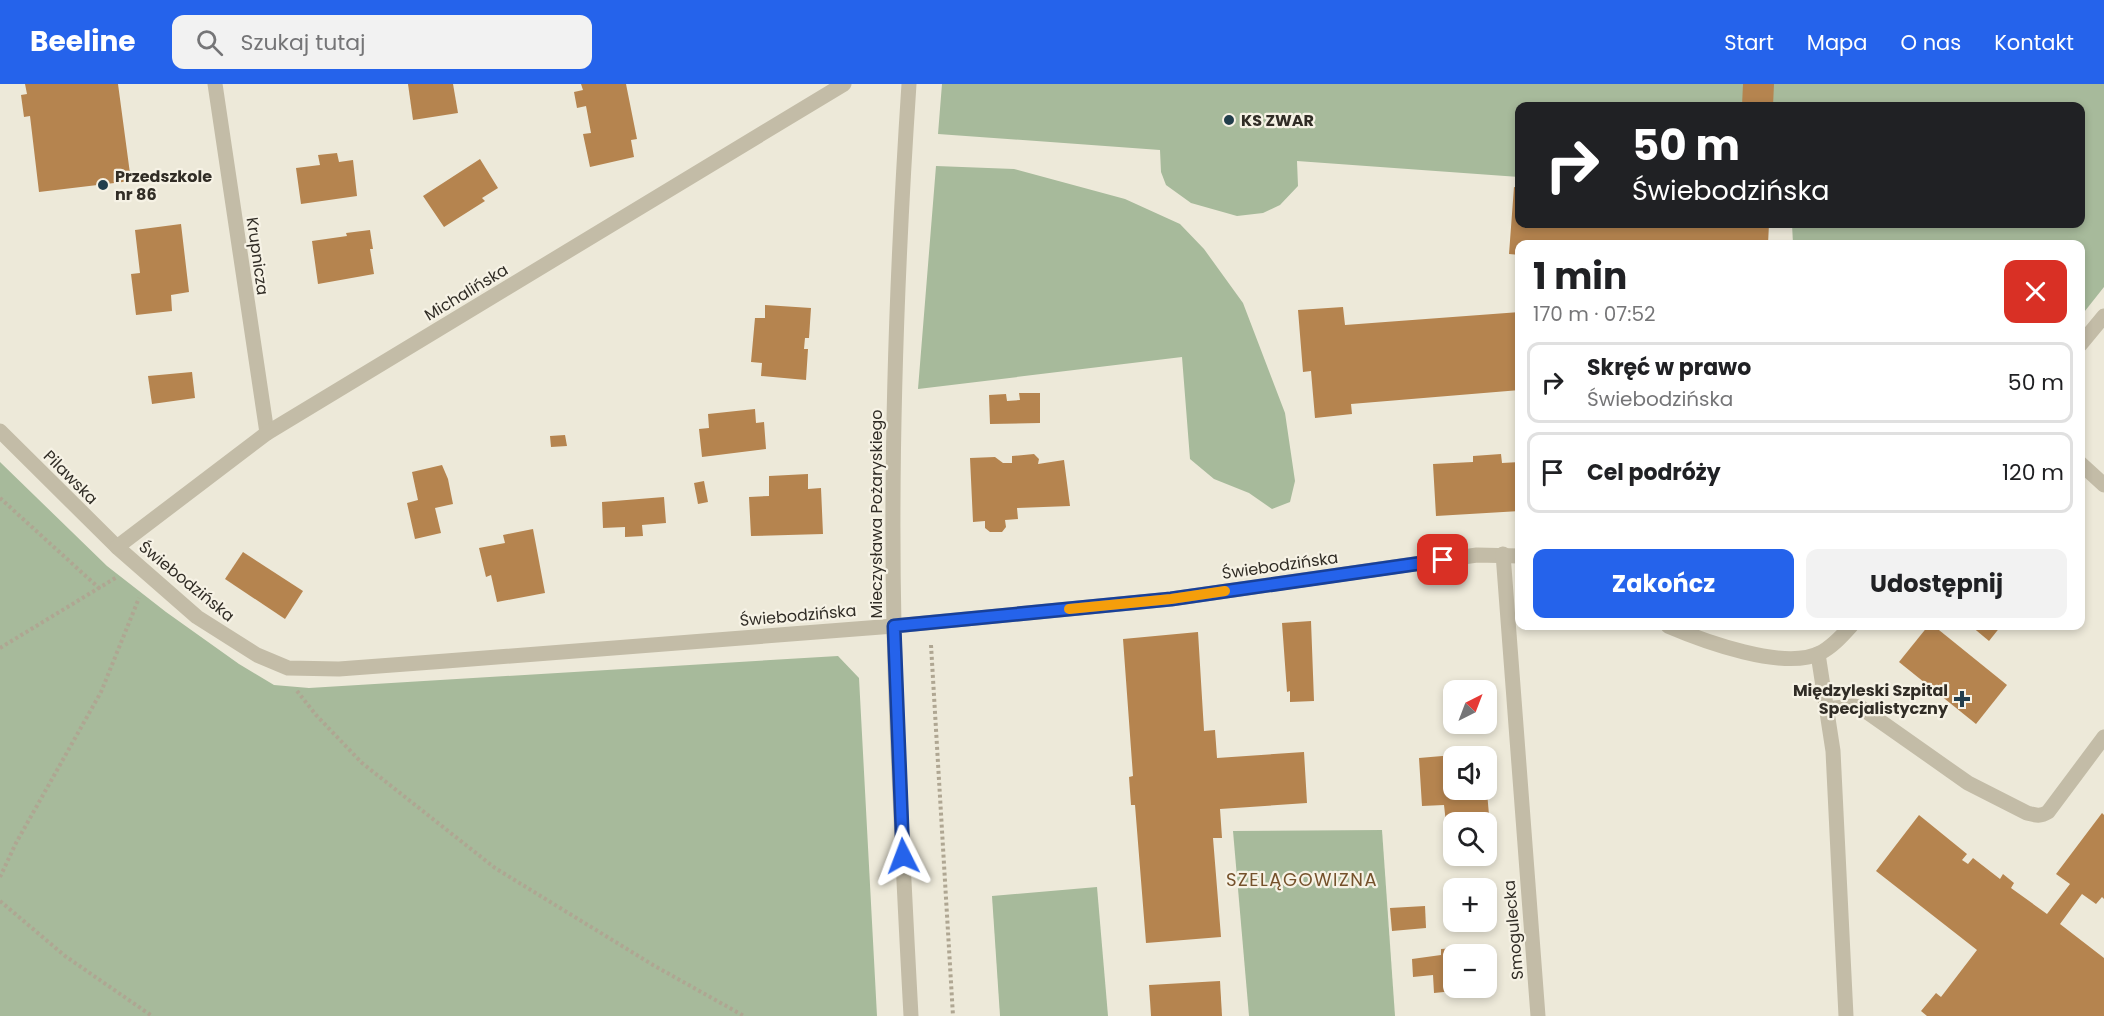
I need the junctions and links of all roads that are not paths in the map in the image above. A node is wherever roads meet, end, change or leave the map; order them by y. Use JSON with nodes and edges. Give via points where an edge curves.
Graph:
{"nodes":[{"id":1,"x":215,"y":84,"type":"edge"},
{"id":2,"x":844,"y":84,"type":"edge"},
{"id":3,"x":909,"y":84,"type":"edge"},
{"id":4,"x":2104,"y":316,"type":"edge"},
{"id":5,"x":2085,"y":339,"type":"edge"},
{"id":6,"x":0,"y":431,"type":"edge"},
{"id":7,"x":267,"y":433,"type":"junction"},
{"id":8,"x":2085,"y":467,"type":"edge"},
{"id":9,"x":2104,"y":484,"type":"edge"},
{"id":10,"x":117,"y":547,"type":"junction"},
{"id":11,"x":1503,"y":554,"type":"junction"},
{"id":12,"x":1515,"y":555,"type":"edge"},
{"id":13,"x":894,"y":626,"type":"junction"},
{"id":14,"x":1678,"y":630,"type":"edge"},
{"id":15,"x":1847,"y":630,"type":"edge"},
{"id":16,"x":1818,"y":654,"type":"junction"},
{"id":17,"x":1826,"y":708,"type":"junction"},
{"id":18,"x":2104,"y":736,"type":"edge"},
{"id":19,"x":912,"y":1016,"type":"edge"},
{"id":20,"x":1538,"y":1016,"type":"edge"},
{"id":21,"x":1846,"y":1016,"type":"edge"}],
"edges":[{"from":1,"to":7,"type":"street","name":"Krupnicza"},
{"from":2,"to":7,"type":"street","name":"Michalińska"},
{"from":3,"to":13,"type":"street","name":"Mieczysława Pożaryskiego","via":[[895,312]]},
{"from":4,"to":5,"type":"street"},
{"from":6,"to":10,"type":"street","name":"Pilawska"},
{"from":7,"to":10,"type":"street","name":"Michalińska"},
{"from":8,"to":9,"type":"street"},
{"from":10,"to":13,"type":"street","name":"Świebodzińska","via":[[197,616],[257,655],[288,668],[446,662]]},
{"from":11,"to":12,"type":"street","name":"Świebodzińska"},
{"from":11,"to":13,"type":"street","name":"Świebodzińska","via":[[1171,599]]},
{"from":11,"to":20,"type":"street","name":"Smogulecka"},
{"from":13,"to":19,"type":"street","name":"Mieczysława Pożaryskiego"},
{"from":14,"to":16,"type":"street","via":[[1721,647],[1752,653],[1786,658]]},
{"from":15,"to":16,"type":"street"},
{"from":16,"to":17,"type":"street"},
{"from":17,"to":18,"type":"street","via":[[1860,707],[1968,783],[2036,816],[2048,812]]},
{"from":17,"to":21,"type":"street","via":[[1836,796]]}]}
